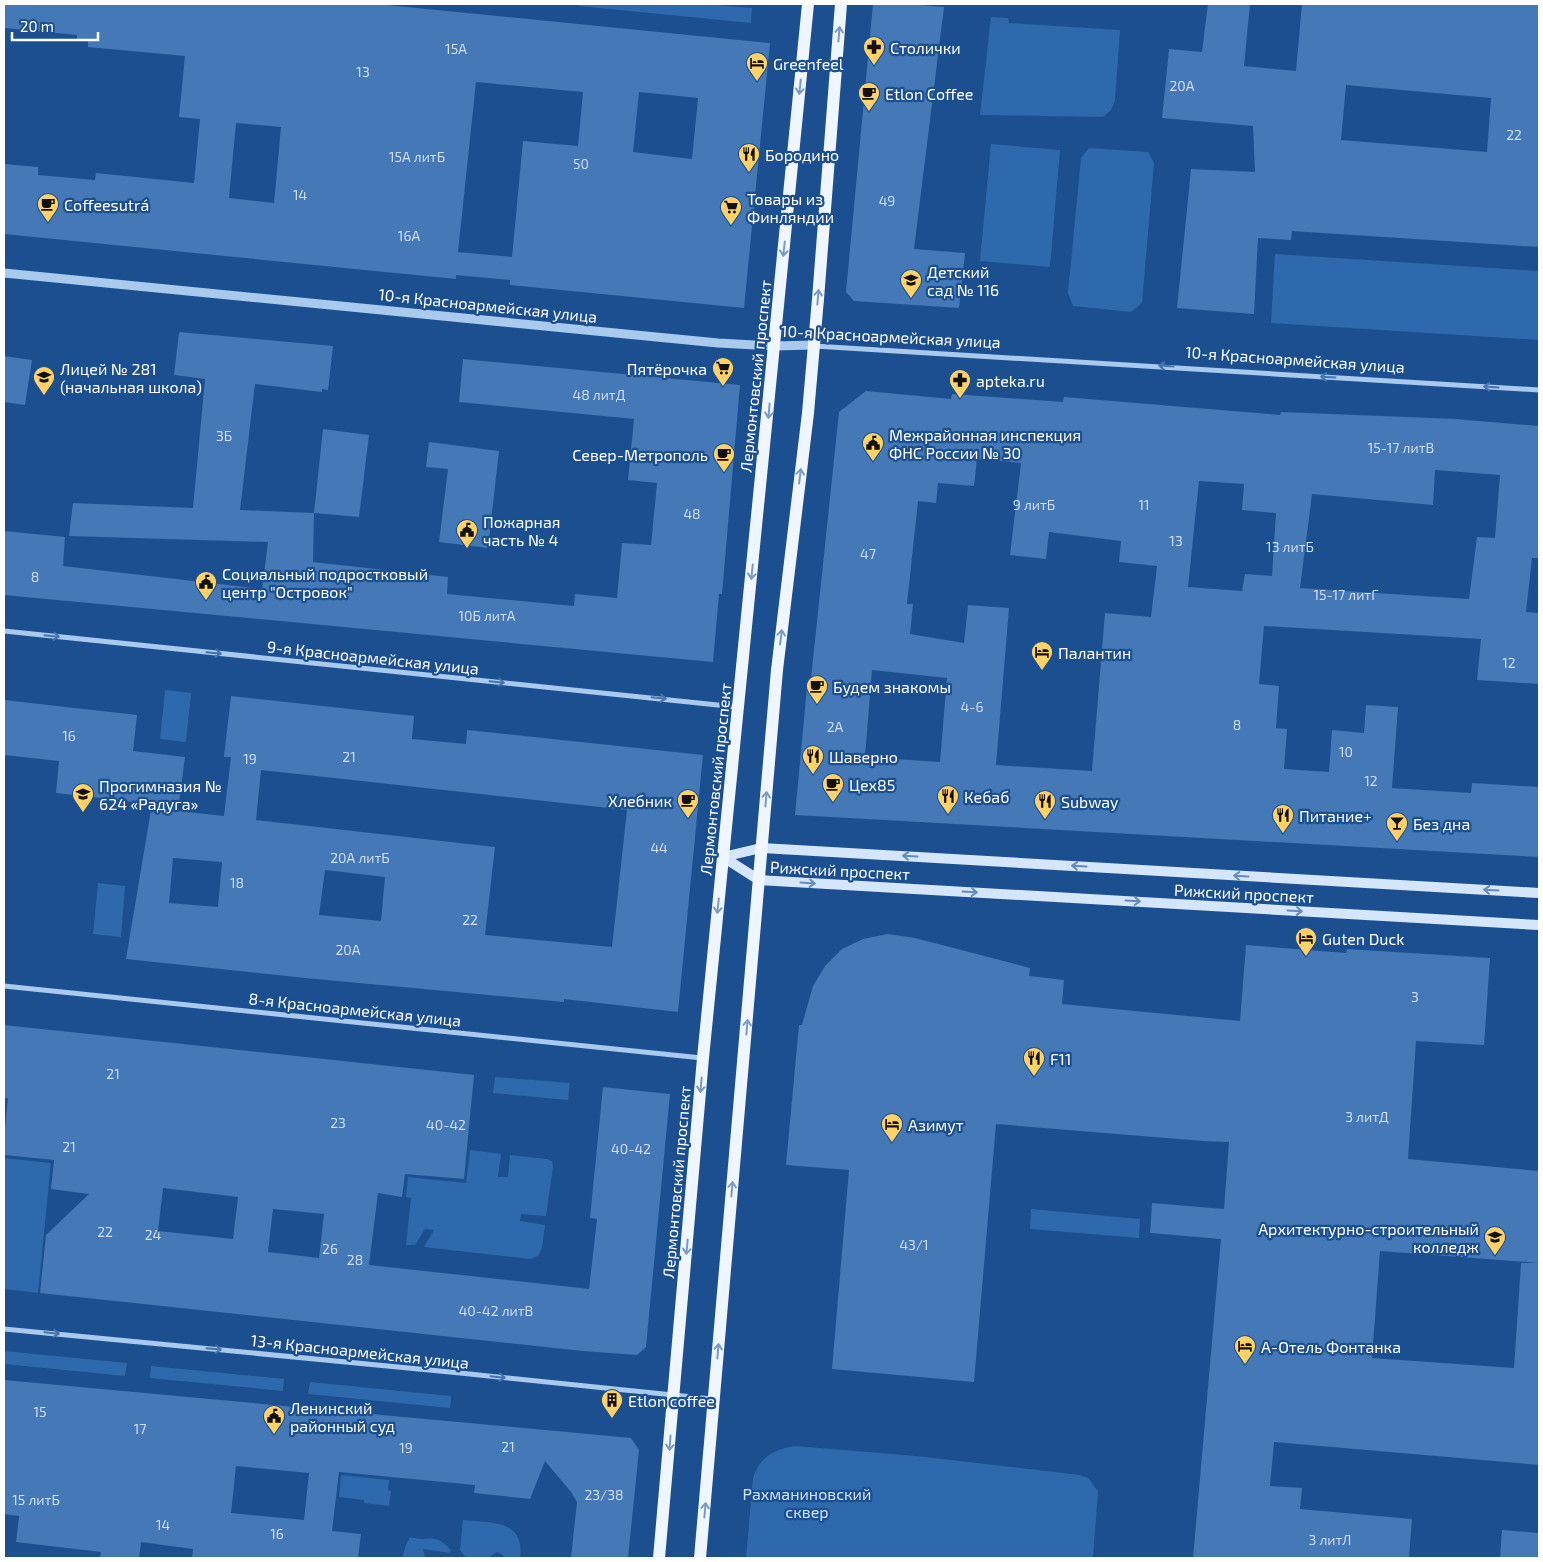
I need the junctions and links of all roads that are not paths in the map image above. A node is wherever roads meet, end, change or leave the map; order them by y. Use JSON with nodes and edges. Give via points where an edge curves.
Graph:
{"nodes":[{"id":1,"x":808,"y":4,"type":"edge"},
{"id":2,"x":841,"y":4,"type":"edge"},
{"id":3,"x":4,"y":273,"type":"edge"},
{"id":4,"x":774,"y":346,"type":"junction"},
{"id":5,"x":813,"y":346,"type":"junction"},
{"id":6,"x":1539,"y":390,"type":"edge"},
{"id":7,"x":4,"y":631,"type":"edge"},
{"id":8,"x":739,"y":707,"type":"junction"},
{"id":9,"x":761,"y":848,"type":"junction"},
{"id":10,"x":723,"y":857,"type":"junction"},
{"id":11,"x":759,"y":880,"type":"junction"},
{"id":12,"x":1539,"y":892,"type":"edge"},
{"id":13,"x":1539,"y":925,"type":"edge"},
{"id":14,"x":4,"y":986,"type":"edge"},
{"id":15,"x":703,"y":1058,"type":"junction"},
{"id":16,"x":4,"y":1328,"type":"edge"},
{"id":17,"x":674,"y":1395,"type":"junction"},
{"id":18,"x":714,"y":1400,"type":"junction"},
{"id":19,"x":659,"y":1558,"type":"edge"},
{"id":20,"x":700,"y":1558,"type":"edge"}],
"edges":[{"from":1,"to":4,"type":"main road","name":"Лермонтовский проспект","one_way":true},
{"from":5,"to":2,"type":"main road","one_way":true},
{"from":3,"to":4,"type":"street","name":"10-я Красноармейская улица"},
{"from":4,"to":5,"type":"street","name":"10-я Красноармейская улица"},
{"from":4,"to":8,"type":"main road","name":"Лермонтовский проспект","one_way":true},
{"from":6,"to":5,"type":"street","name":"10-я Красноармейская улица","one_way":true},
{"from":9,"to":5,"type":"main road","one_way":true},
{"from":7,"to":8,"type":"street","name":"9-я Красноармейская улица","one_way":true},
{"from":8,"to":10,"type":"main road","name":"Лермонтовский проспект"},
{"from":9,"to":10,"type":"main road","name":"Рижский проспект"},
{"from":9,"to":11,"type":"main road"},
{"from":12,"to":9,"type":"main road","name":"Рижский проспект","one_way":true},
{"from":10,"to":11,"type":"main road","name":"Рижский проспект"},
{"from":10,"to":15,"type":"main road","name":"Лермонтовский проспект","one_way":true},
{"from":11,"to":13,"type":"main road","name":"Рижский проспект","one_way":true},
{"from":18,"to":11,"type":"main road","one_way":true},
{"from":14,"to":15,"type":"street","name":"8-я Красноармейская улица"},
{"from":15,"to":17,"type":"main road","name":"Лермонтовский проспект","one_way":true},
{"from":16,"to":17,"type":"street","name":"13-я Красноармейская улица","one_way":true},
{"from":17,"to":18,"type":"street","name":"13-я Красноармейская улица"},
{"from":17,"to":19,"type":"main road","name":"Лермонтовский проспект","one_way":true},
{"from":20,"to":18,"type":"main road","one_way":true}]}
